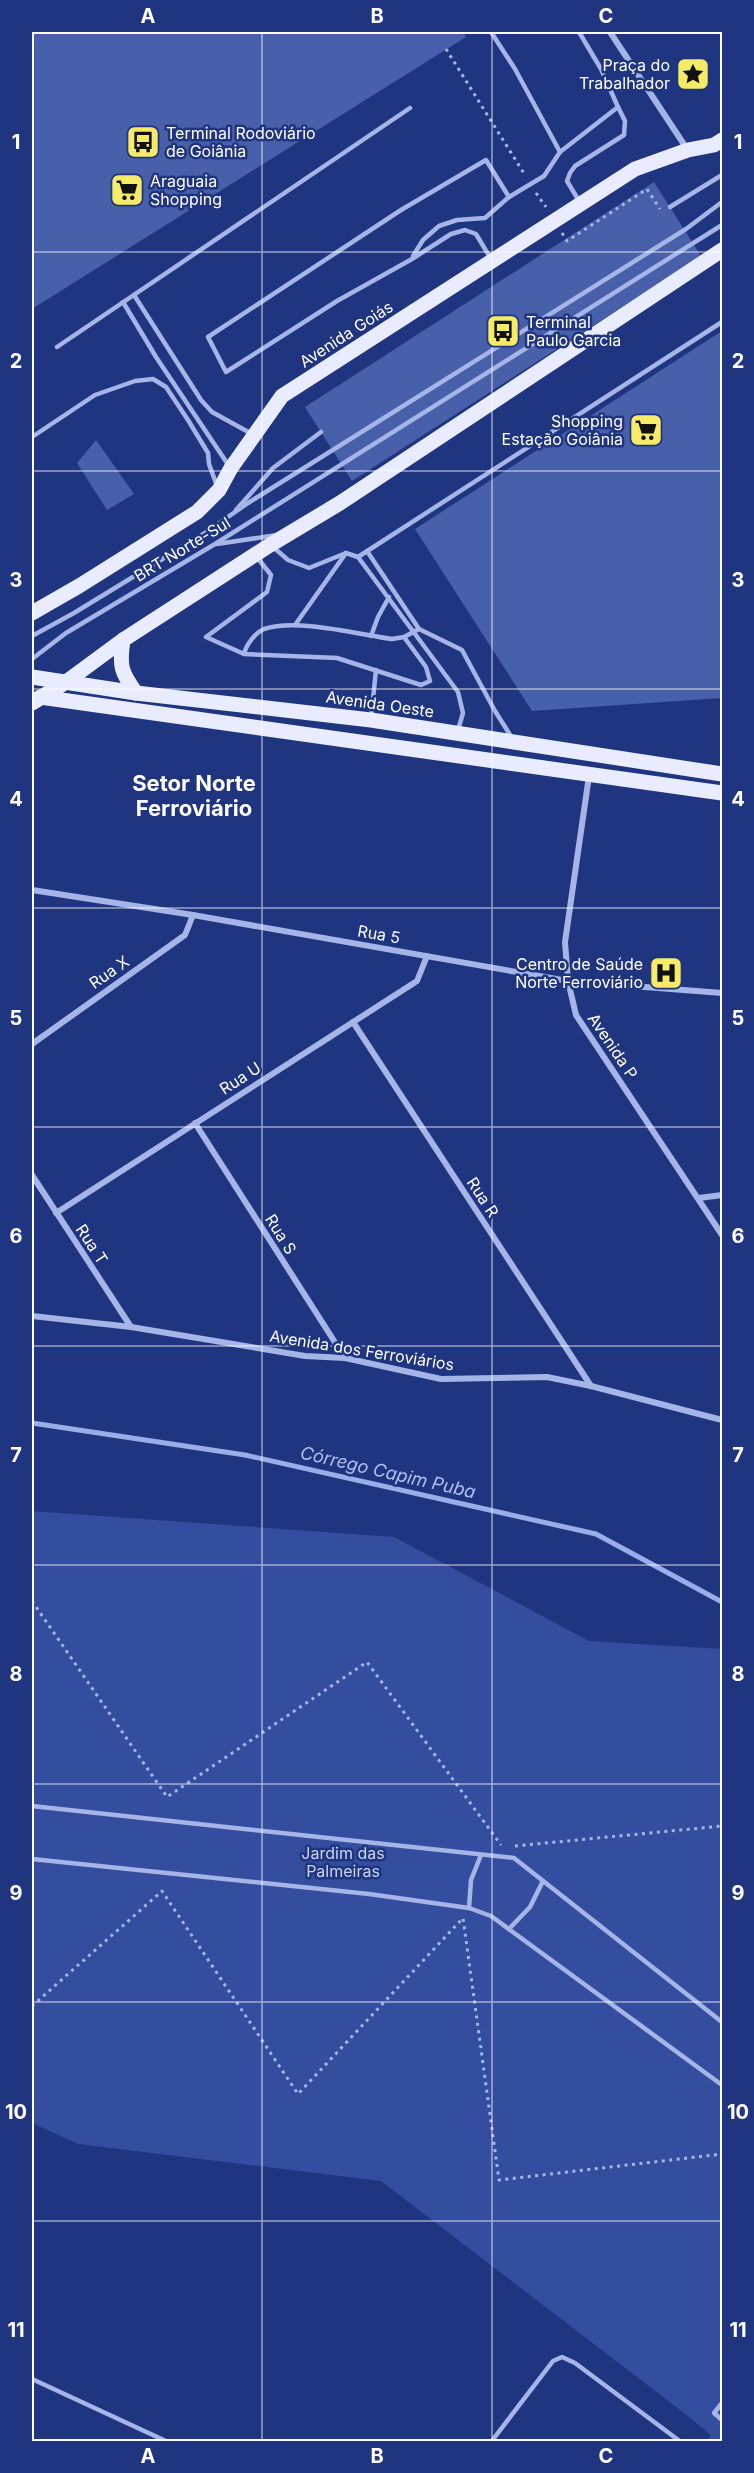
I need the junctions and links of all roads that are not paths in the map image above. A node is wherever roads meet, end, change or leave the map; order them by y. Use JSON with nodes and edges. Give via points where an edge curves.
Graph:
{"nodes":[{"id":1,"x":491,"y":32,"type":"edge"},
{"id":2,"x":579,"y":32,"type":"edge"},
{"id":3,"x":610,"y":32,"type":"edge"},
{"id":4,"x":618,"y":107,"type":"junction"},
{"id":5,"x":410,"y":108,"type":"dead end"},
{"id":6,"x":723,"y":140,"type":"edge"},
{"id":7,"x":688,"y":150,"type":"junction"},
{"id":8,"x":560,"y":152,"type":"junction"},
{"id":9,"x":723,"y":175,"type":"edge"},
{"id":10,"x":509,"y":197,"type":"junction"},
{"id":11,"x":723,"y":202,"type":"edge"},
{"id":12,"x":581,"y":203,"type":"junction"},
{"id":13,"x":670,"y":207,"type":"dead end"},
{"id":14,"x":723,"y":225,"type":"edge"},
{"id":15,"x":723,"y":250,"type":"edge"},
{"id":16,"x":412,"y":259,"type":"junction"},
{"id":17,"x":492,"y":261,"type":"junction"},
{"id":18,"x":134,"y":295,"type":"junction"},
{"id":19,"x":123,"y":302,"type":"junction"},
{"id":20,"x":723,"y":322,"type":"edge"},
{"id":21,"x":156,"y":330,"type":"junction"},
{"id":22,"x":144,"y":338,"type":"junction"},
{"id":23,"x":57,"y":347,"type":"dead end"},
{"id":24,"x":321,"y":432,"type":"dead end"},
{"id":25,"x":255,"y":435,"type":"junction"},
{"id":26,"x":32,"y":437,"type":"edge"},
{"id":27,"x":231,"y":468,"type":"junction"},
{"id":28,"x":219,"y":490,"type":"junction"},
{"id":29,"x":230,"y":516,"type":"junction"},
{"id":30,"x":290,"y":533,"type":"junction"},
{"id":31,"x":215,"y":544,"type":"junction"},
{"id":32,"x":270,"y":545,"type":"junction"},
{"id":33,"x":367,"y":551,"type":"junction"},
{"id":34,"x":345,"y":553,"type":"junction"},
{"id":35,"x":255,"y":555,"type":"junction"},
{"id":36,"x":358,"y":557,"type":"junction"},
{"id":37,"x":392,"y":592,"type":"junction"},
{"id":38,"x":388,"y":598,"type":"junction"},
{"id":39,"x":32,"y":613,"type":"edge"},
{"id":40,"x":296,"y":624,"type":"junction"},
{"id":41,"x":419,"y":629,"type":"junction"},
{"id":42,"x":413,"y":633,"type":"junction"},
{"id":43,"x":32,"y":636,"type":"edge"},
{"id":44,"x":371,"y":636,"type":"junction"},
{"id":45,"x":404,"y":637,"type":"junction"},
{"id":46,"x":123,"y":640,"type":"junction"},
{"id":47,"x":244,"y":654,"type":"junction"},
{"id":48,"x":32,"y":659,"type":"edge"},
{"id":49,"x":376,"y":670,"type":"junction"},
{"id":50,"x":32,"y":677,"type":"edge"},
{"id":51,"x":66,"y":682,"type":"junction"},
{"id":52,"x":136,"y":693,"type":"junction"},
{"id":53,"x":36,"y":700,"type":"edge"},
{"id":54,"x":371,"y":720,"type":"junction"},
{"id":55,"x":457,"y":732,"type":"junction"},
{"id":56,"x":516,"y":743,"type":"junction"},
{"id":57,"x":589,"y":774,"type":"junction"},
{"id":58,"x":723,"y":774,"type":"edge"},
{"id":59,"x":723,"y":793,"type":"edge"},
{"id":60,"x":32,"y":890,"type":"edge"},
{"id":61,"x":193,"y":915,"type":"junction"},
{"id":62,"x":427,"y":956,"type":"junction"},
{"id":63,"x":568,"y":981,"type":"junction"},
{"id":64,"x":723,"y":993,"type":"edge"},
{"id":65,"x":353,"y":1022,"type":"junction"},
{"id":66,"x":32,"y":1044,"type":"edge"},
{"id":67,"x":195,"y":1123,"type":"junction"},
{"id":68,"x":32,"y":1175,"type":"edge"},
{"id":69,"x":723,"y":1195,"type":"edge"},
{"id":70,"x":699,"y":1198,"type":"junction"},
{"id":71,"x":56,"y":1213,"type":"junction"},
{"id":72,"x":723,"y":1235,"type":"edge"},
{"id":73,"x":32,"y":1316,"type":"edge"},
{"id":74,"x":131,"y":1327,"type":"junction"},
{"id":75,"x":345,"y":1358,"type":"junction"},
{"id":76,"x":591,"y":1386,"type":"junction"},
{"id":77,"x":723,"y":1420,"type":"edge"},
{"id":78,"x":32,"y":1806,"type":"edge"},
{"id":79,"x":481,"y":1855,"type":"junction"},
{"id":80,"x":32,"y":1859,"type":"edge"},
{"id":81,"x":543,"y":1881,"type":"junction"},
{"id":82,"x":469,"y":1908,"type":"junction"},
{"id":83,"x":509,"y":1929,"type":"junction"},
{"id":84,"x":723,"y":2022,"type":"edge"},
{"id":85,"x":723,"y":2085,"type":"edge"},
{"id":86,"x":32,"y":2379,"type":"edge"},
{"id":87,"x":723,"y":2403,"type":"edge"},
{"id":88,"x":723,"y":2420,"type":"edge"},
{"id":89,"x":168,"y":2442,"type":"edge"},
{"id":90,"x":491,"y":2442,"type":"edge"},
{"id":91,"x":681,"y":2442,"type":"edge"}],
"edges":[{"from":1,"to":8,"type":"lane"},
{"from":2,"to":4,"type":"lane"},
{"from":3,"to":7,"type":"street"},
{"from":4,"to":8,"type":"lane"},
{"from":4,"to":12,"type":"lane","via":[[625,121],[624,135],[570,173],[567,181]]},
{"from":5,"to":18,"type":"lane"},
{"from":6,"to":7,"type":"main road","name":"Avenida Goiás"},
{"from":7,"to":12,"type":"main road","name":"Avenida Goiás","via":[[636,169]]},
{"from":8,"to":10,"type":"lane","via":[[544,176]]},
{"from":9,"to":13,"type":"lane"},
{"from":10,"to":16,"type":"lane","via":[[485,218],[439,226],[423,240]]},
{"from":10,"to":16,"type":"lane","via":[[486,160],[400,210],[208,337],[226,372],[337,301]]},
{"from":11,"to":29,"type":"lane","name":"BRT Norte-Sul"},
{"from":12,"to":17,"type":"main road","name":"Avenida Goiás"},
{"from":14,"to":31,"type":"lane","name":"BRT Norte-Sul"},
{"from":15,"to":30,"type":"main road"},
{"from":16,"to":17,"type":"lane","via":[[451,234],[465,230],[476,234]]},
{"from":17,"to":25,"type":"main road","name":"Avenida Goiás","via":[[282,396]]},
{"from":18,"to":19,"type":"lane"},
{"from":18,"to":21,"type":"lane"},
{"from":19,"to":22,"type":"lane"},
{"from":19,"to":23,"type":"lane"},
{"from":20,"to":33,"type":"lane"},
{"from":21,"to":22,"type":"lane"},
{"from":21,"to":25,"type":"lane","via":[[206,406]]},
{"from":22,"to":27,"type":"lane"},
{"from":24,"to":29,"type":"lane","via":[[273,468]]},
{"from":25,"to":27,"type":"main road","name":"Avenida Goiás"},
{"from":26,"to":28,"type":"lane","via":[[95,395],[135,381],[153,380],[166,387],[203,444]]},
{"from":27,"to":28,"type":"main road","name":"Avenida Goiás"},
{"from":28,"to":39,"type":"main road","name":"Avenida Goiás","via":[[197,512]]},
{"from":29,"to":43,"type":"lane","name":"BRT Norte-Sul"},
{"from":30,"to":31,"type":"lane"},
{"from":30,"to":32,"type":"main road"},
{"from":31,"to":48,"type":"lane","name":"BRT Norte-Sul","via":[[66,633]]},
{"from":32,"to":34,"type":"lane","via":[[288,560],[309,568]]},
{"from":32,"to":35,"type":"main road"},
{"from":33,"to":36,"type":"lane"},
{"from":33,"to":37,"type":"lane"},
{"from":34,"to":36,"type":"lane"},
{"from":34,"to":40,"type":"lane"},
{"from":35,"to":46,"type":"main road"},
{"from":35,"to":47,"type":"lane","via":[[272,575],[267,592],[206,637]]},
{"from":36,"to":38,"type":"lane"},
{"from":37,"to":38,"type":"lane"},
{"from":37,"to":41,"type":"lane"},
{"from":38,"to":42,"type":"lane"},
{"from":38,"to":44,"type":"lane"},
{"from":40,"to":44,"type":"lane"},
{"from":40,"to":47,"type":"lane","via":[[261,631]]},
{"from":41,"to":42,"type":"lane"},
{"from":41,"to":56,"type":"lane","via":[[462,650]]},
{"from":42,"to":45,"type":"lane"},
{"from":42,"to":55,"type":"lane","via":[[462,701]]},
{"from":44,"to":45,"type":"lane"},
{"from":45,"to":49,"type":"lane","via":[[426,667],[430,681],[421,686]]},
{"from":46,"to":51,"type":"main road"},
{"from":46,"to":52,"type":"main road","via":[[123,675]]},
{"from":47,"to":49,"type":"lane","via":[[337,658]]},
{"from":49,"to":54,"type":"lane"},
{"from":50,"to":51,"type":"main road","name":"Avenida Oeste"},
{"from":51,"to":52,"type":"main road","name":"Avenida Oeste"},
{"from":51,"to":53,"type":"main road"},
{"from":52,"to":54,"type":"main road","name":"Avenida Oeste"},
{"from":53,"to":57,"type":"main road"},
{"from":54,"to":55,"type":"main road","name":"Avenida Oeste"},
{"from":55,"to":56,"type":"main road","name":"Avenida Oeste"},
{"from":56,"to":58,"type":"main road","name":"Avenida Oeste"},
{"from":57,"to":59,"type":"main road"},
{"from":57,"to":63,"type":"street","name":"Avenida P","via":[[565,942]]},
{"from":60,"to":61,"type":"street","name":"Rua 5"},
{"from":61,"to":62,"type":"street","name":"Rua 5"},
{"from":61,"to":66,"type":"street","name":"Rua X","via":[[185,935]]},
{"from":62,"to":63,"type":"street","name":"Rua 5"},
{"from":62,"to":65,"type":"street","name":"Rua U","via":[[417,981]]},
{"from":63,"to":64,"type":"street","name":"Rua 5"},
{"from":63,"to":70,"type":"street","name":"Avenida P","via":[[576,1015]]},
{"from":65,"to":67,"type":"street","name":"Rua U"},
{"from":65,"to":76,"type":"street","name":"Rua R"},
{"from":67,"to":71,"type":"street","name":"Rua U"},
{"from":67,"to":75,"type":"street","name":"Rua S"},
{"from":68,"to":71,"type":"street","name":"Rua T"},
{"from":69,"to":70,"type":"street"},
{"from":70,"to":72,"type":"street","name":"Avenida P"},
{"from":71,"to":74,"type":"street","name":"Rua T"},
{"from":73,"to":74,"type":"street","name":"Avenida dos Ferroviários"},
{"from":74,"to":75,"type":"street","name":"Avenida dos Ferroviários","via":[[305,1356]]},
{"from":75,"to":76,"type":"street","name":"Avenida dos Ferroviários","via":[[441,1379],[547,1377]]},
{"from":76,"to":77,"type":"street","name":"Avenida dos Ferroviários"},
{"from":78,"to":79,"type":"lane"},
{"from":79,"to":81,"type":"lane","via":[[514,1858]]},
{"from":79,"to":82,"type":"lane","via":[[471,1880]]},
{"from":80,"to":82,"type":"lane"},
{"from":81,"to":83,"type":"lane","via":[[530,1907]]},
{"from":81,"to":84,"type":"lane"},
{"from":82,"to":83,"type":"lane","via":[[491,1916]]},
{"from":83,"to":85,"type":"lane"},
{"from":86,"to":89,"type":"lane"},
{"from":87,"to":88,"type":"lane","via":[[714,2413]]},
{"from":90,"to":91,"type":"lane","via":[[553,2361],[562,2357]]}]}
